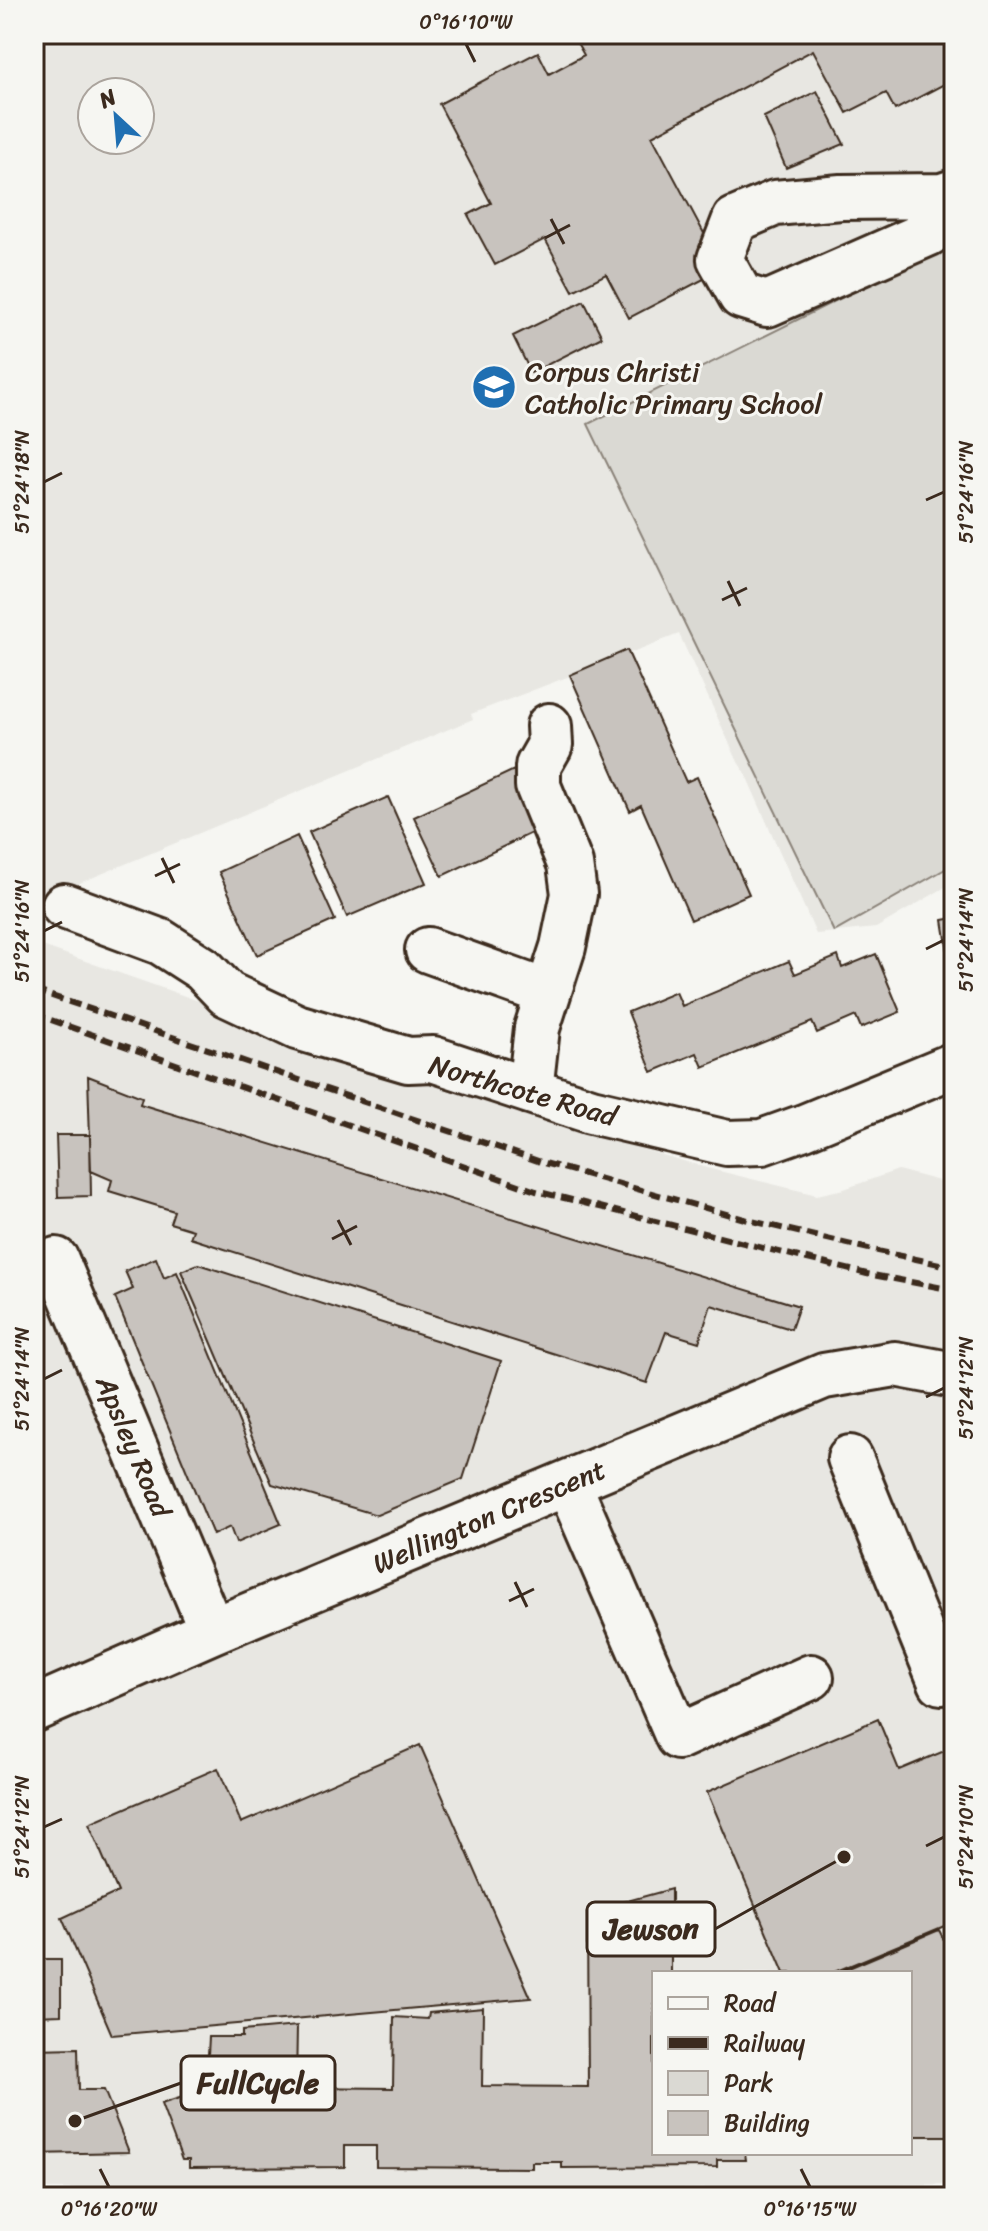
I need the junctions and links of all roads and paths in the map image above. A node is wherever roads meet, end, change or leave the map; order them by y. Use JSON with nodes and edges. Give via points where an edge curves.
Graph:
{"nodes":[{"id":1,"x":549,"y":726,"type":"dead end"},
{"id":2,"x":64,"y":906,"type":"dead end"},
{"id":3,"x":428,"y":950,"type":"dead end"},
{"id":4,"x":548,"y":993,"type":"junction"},
{"id":5,"x":954,"y":1065,"type":"edge"},
{"id":6,"x":530,"y":1091,"type":"junction"},
{"id":7,"x":56,"y":1260,"type":"dead end"},
{"id":8,"x":954,"y":1375,"type":"edge"},
{"id":9,"x":850,"y":1458,"type":"dead end"},
{"id":10,"x":568,"y":1483,"type":"junction"},
{"id":11,"x":212,"y":1631,"type":"junction"},
{"id":12,"x":811,"y":1677,"type":"dead end"},
{"id":13,"x":954,"y":1680,"type":"edge"},
{"id":14,"x":34,"y":1709,"type":"edge"}],
"edges":[{"from":1,"to":4,"type":"street","via":[[550,745],[538,766],[538,786],[570,864],[574,894]]},
{"from":2,"to":6,"type":"street","name":"Northcote Road","via":[[161,942],[203,969],[227,994],[297,1027],[408,1060],[433,1059]]},
{"from":3,"to":4,"type":"street"},
{"from":4,"to":6,"type":"street","via":[[537,1028]]},
{"from":5,"to":6,"type":"street","name":"Northcote Road","via":[[762,1142],[727,1143]]},
{"from":7,"to":11,"type":"street","name":"Apsley Road"},
{"from":8,"to":10,"type":"street","name":"Wellington Crescent","via":[[895,1364],[824,1376]]},
{"from":9,"to":13,"type":"street","via":[[941,1682]]},
{"from":10,"to":11,"type":"street","name":"Wellington Crescent"},
{"from":10,"to":12,"type":"street","via":[[678,1737]]},
{"from":11,"to":14,"type":"street","name":"Wellington Crescent"}]}
